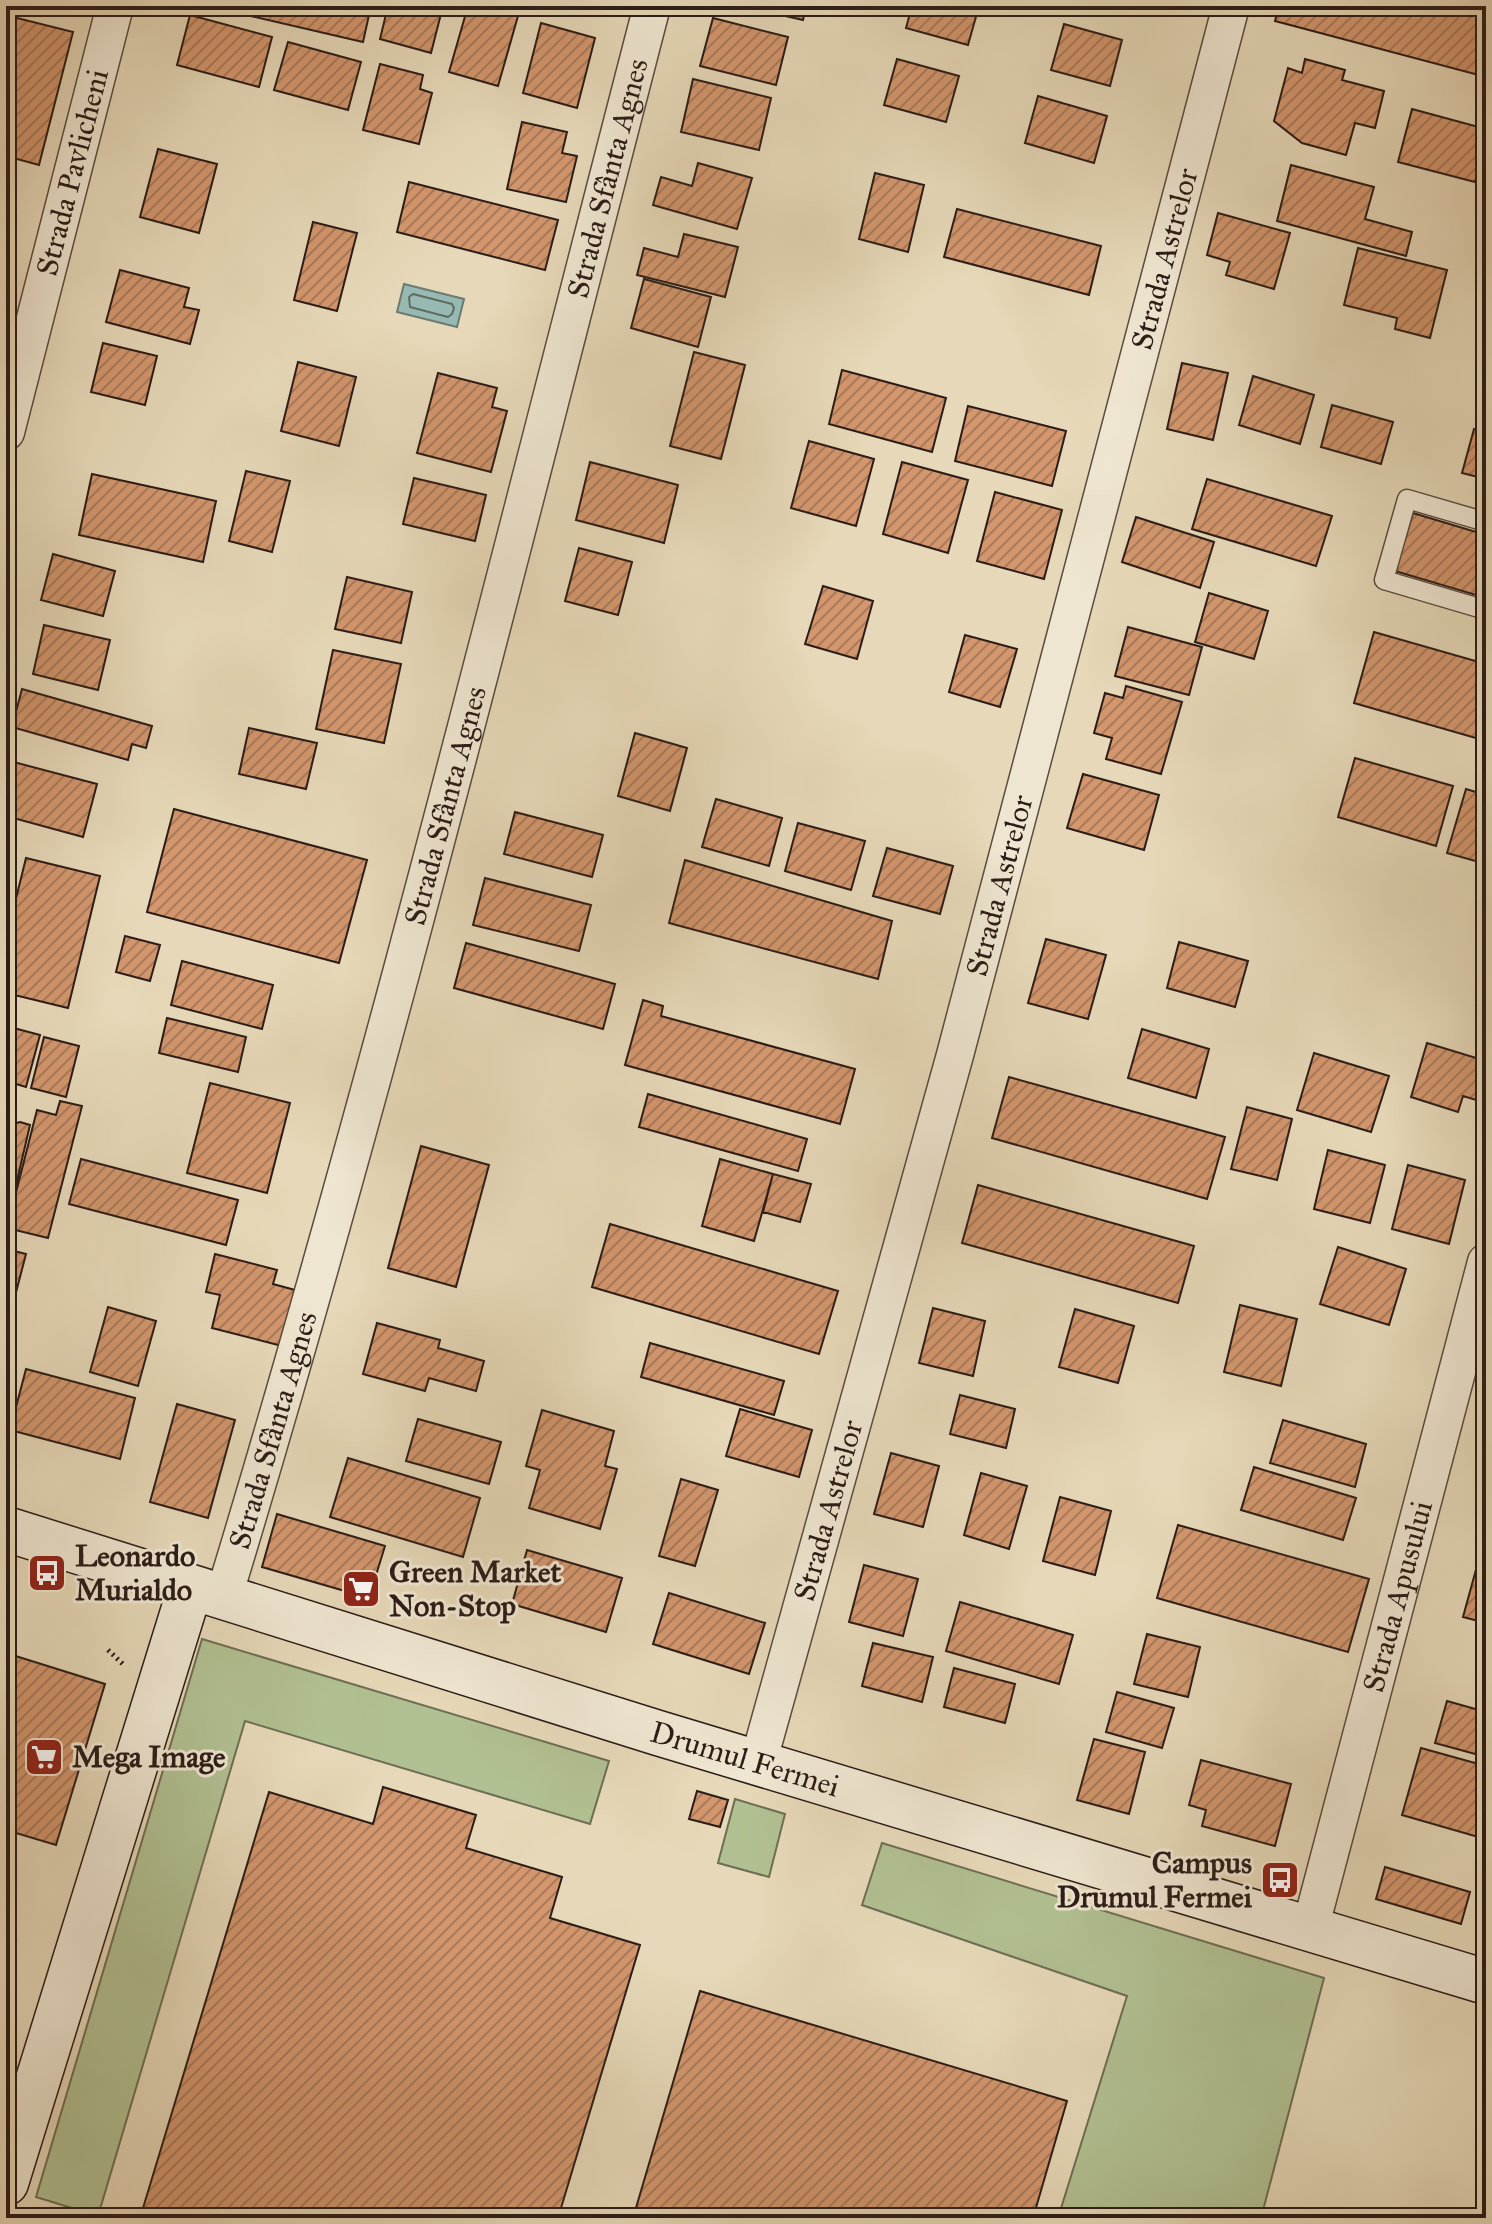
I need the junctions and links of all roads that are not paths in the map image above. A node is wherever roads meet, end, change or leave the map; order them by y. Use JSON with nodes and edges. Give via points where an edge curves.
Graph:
{"nodes":[{"id":1,"x":115,"y":6,"type":"edge"},
{"id":2,"x":652,"y":6,"type":"edge"},
{"id":3,"x":1231,"y":6,"type":"edge"},
{"id":4,"x":6,"y":431,"type":"edge"},
{"id":5,"x":1486,"y":522,"type":"edge"},
{"id":6,"x":1486,"y":610,"type":"edge"},
{"id":7,"x":1486,"y":1262,"type":"edge"},
{"id":8,"x":6,"y":1529,"type":"edge"},
{"id":9,"x":206,"y":1594,"type":"junction"},
{"id":10,"x":758,"y":1763,"type":"junction"},
{"id":11,"x":1310,"y":1929,"type":"junction"},
{"id":12,"x":1486,"y":1982,"type":"edge"},
{"id":13,"x":6,"y":2183,"type":"edge"}],
"edges":[{"from":1,"to":4,"type":"street","name":"Strada Pavlicheni"},
{"from":2,"to":9,"type":"street","name":"Strada Sfânta Agnes","via":[[302,1335]]},
{"from":3,"to":10,"type":"street","name":"Strada Astrelor","via":[[955,1055]]},
{"from":5,"to":6,"type":"lane","via":[[1407,499],[1384,580]]},
{"from":7,"to":11,"type":"street","name":"Strada Apusului"},
{"from":8,"to":9,"type":"street","name":"Drumul Fermei"},
{"from":9,"to":10,"type":"street","name":"Drumul Fermei"},
{"from":9,"to":13,"type":"street","name":"Strada Sfânta Agnes"},
{"from":10,"to":11,"type":"street","name":"Drumul Fermei"},
{"from":11,"to":12,"type":"street","name":"Drumul Fermei"}]}
